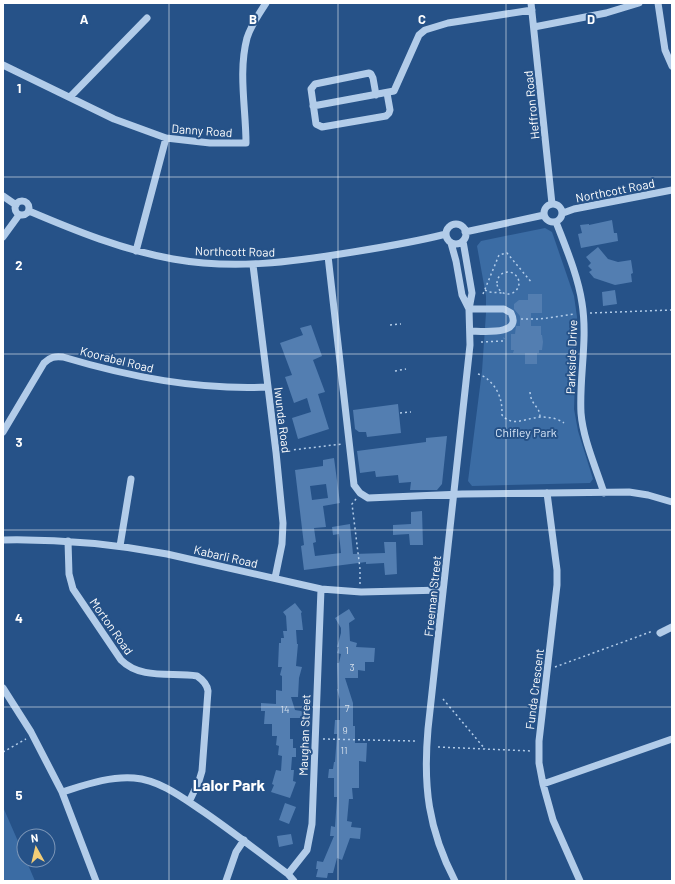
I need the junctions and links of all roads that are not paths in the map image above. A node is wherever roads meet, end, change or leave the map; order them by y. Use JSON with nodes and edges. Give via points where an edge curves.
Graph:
{"nodes":[{"id":1,"x":266,"y":3,"type":"edge"},
{"id":2,"x":639,"y":3,"type":"edge"},
{"id":3,"x":658,"y":3,"type":"edge"},
{"id":4,"x":531,"y":6,"type":"edge"},
{"id":5,"x":147,"y":18,"type":"dead end"},
{"id":6,"x":534,"y":27,"type":"junction"},
{"id":7,"x":3,"y":65,"type":"edge"},
{"id":8,"x":672,"y":66,"type":"edge"},
{"id":9,"x":387,"y":93,"type":"junction"},
{"id":10,"x":376,"y":95,"type":"junction"},
{"id":11,"x":70,"y":97,"type":"junction"},
{"id":12,"x":314,"y":106,"type":"junction"},
{"id":13,"x":166,"y":138,"type":"junction"},
{"id":14,"x":672,"y":190,"type":"edge"},
{"id":15,"x":3,"y":196,"type":"edge"},
{"id":16,"x":16,"y":204,"type":"junction"},
{"id":17,"x":552,"y":204,"type":"junction"},
{"id":18,"x":29,"y":211,"type":"junction"},
{"id":19,"x":563,"y":213,"type":"junction"},
{"id":20,"x":19,"y":215,"type":"junction"},
{"id":21,"x":544,"y":215,"type":"junction"},
{"id":22,"x":556,"y":222,"type":"junction"},
{"id":23,"x":465,"y":232,"type":"junction"},
{"id":24,"x":446,"y":234,"type":"junction"},
{"id":25,"x":3,"y":237,"type":"edge"},
{"id":26,"x":462,"y":241,"type":"junction"},
{"id":27,"x":451,"y":243,"type":"junction"},
{"id":28,"x":136,"y":251,"type":"junction"},
{"id":29,"x":328,"y":256,"type":"junction"},
{"id":30,"x":253,"y":264,"type":"junction"},
{"id":31,"x":469,"y":309,"type":"junction"},
{"id":32,"x":470,"y":331,"type":"junction"},
{"id":33,"x":268,"y":387,"type":"junction"},
{"id":34,"x":3,"y":432,"type":"edge"},
{"id":35,"x":131,"y":479,"type":"dead end"},
{"id":36,"x":547,"y":493,"type":"junction"},
{"id":37,"x":604,"y":493,"type":"junction"},
{"id":38,"x":454,"y":495,"type":"junction"},
{"id":39,"x":672,"y":502,"type":"edge"},
{"id":40,"x":3,"y":540,"type":"edge"},
{"id":41,"x":68,"y":541,"type":"junction"},
{"id":42,"x":120,"y":546,"type":"junction"},
{"id":43,"x":274,"y":578,"type":"junction"},
{"id":44,"x":321,"y":589,"type":"junction"},
{"id":45,"x":443,"y":590,"type":"junction"},
{"id":46,"x":672,"y":626,"type":"edge"},
{"id":47,"x":660,"y":633,"type":"road end"},
{"id":48,"x":3,"y":688,"type":"edge"},
{"id":49,"x":672,"y":739,"type":"edge"},
{"id":50,"x":543,"y":784,"type":"junction"},
{"id":51,"x":62,"y":792,"type":"junction"},
{"id":52,"x":189,"y":802,"type":"junction"},
{"id":53,"x":244,"y":840,"type":"junction"},
{"id":54,"x":288,"y":874,"type":"junction"},
{"id":55,"x":96,"y":881,"type":"edge"},
{"id":56,"x":226,"y":881,"type":"edge"},
{"id":57,"x":294,"y":881,"type":"edge"},
{"id":58,"x":455,"y":881,"type":"edge"},
{"id":59,"x":580,"y":881,"type":"edge"}],
"edges":[{"from":1,"to":13,"type":"street","name":"Danny Road","via":[[254,23],[244,54],[246,143],[210,143]]},
{"from":2,"to":6,"type":"street","via":[[606,14]]},
{"from":3,"to":8,"type":"street","via":[[665,50]]},
{"from":4,"to":6,"type":"street","name":"Heffron Road"},
{"from":4,"to":9,"type":"street","via":[[425,30],[419,35],[395,89]]},
{"from":5,"to":11,"type":"street"},
{"from":6,"to":17,"type":"street","name":"Heffron Road"},
{"from":7,"to":11,"type":"street","name":"Danny Road"},
{"from":9,"to":10,"type":"street"},
{"from":9,"to":12,"type":"street","via":[[390,110],[386,116],[320,127],[316,124]]},
{"from":10,"to":12,"type":"street"},
{"from":10,"to":12,"type":"street","via":[[373,78],[369,74],[315,84],[311,89]]},
{"from":11,"to":13,"type":"street","name":"Danny Road","via":[[114,119]]},
{"from":13,"to":28,"type":"street"},
{"from":14,"to":19,"type":"street","name":"Northcott Road"},
{"from":15,"to":16,"type":"street"},
{"from":16,"to":18,"type":"street","via":[[26,202]]},
{"from":16,"to":20,"type":"street"},
{"from":17,"to":19,"type":"street","via":[[559,206]]},
{"from":17,"to":21,"type":"street","via":[[547,207]]},
{"from":18,"to":20,"type":"street","via":[[25,215]]},
{"from":18,"to":28,"type":"street","name":"Northcott Road","via":[[100,240]]},
{"from":19,"to":22,"type":"street","via":[[561,219]]},
{"from":20,"to":25,"type":"street"},
{"from":21,"to":22,"type":"street","via":[[548,221]]},
{"from":21,"to":23,"type":"street"},
{"from":22,"to":37,"type":"street","name":"Parkside Drive","via":[[582,303],[582,422]]},
{"from":23,"to":24,"type":"street","via":[[460,225],[454,225],[449,227]]},
{"from":23,"to":26,"type":"street"},
{"from":24,"to":27,"type":"street","via":[[447,240]]},
{"from":24,"to":29,"type":"street","name":"Northcott Road"},
{"from":26,"to":27,"type":"street","via":[[457,244]]},
{"from":26,"to":31,"type":"street","name":"Freeman Street","via":[[472,293]]},
{"from":27,"to":31,"type":"street","name":"Freeman Street","via":[[462,295]]},
{"from":28,"to":30,"type":"street","name":"Northcott Road","via":[[181,260],[232,265]]},
{"from":29,"to":30,"type":"street","name":"Northcott Road","via":[[295,262]]},
{"from":29,"to":38,"type":"street","via":[[354,485],[368,498]]},
{"from":30,"to":33,"type":"street","name":"Iwunda Road"},
{"from":31,"to":32,"type":"street","name":"Freeman Street"},
{"from":31,"to":32,"type":"street","via":[[504,309],[511,313],[513,319],[512,325],[506,330]]},
{"from":32,"to":38,"type":"street","name":"Freeman Street"},
{"from":33,"to":34,"type":"street","name":"Koorabel Road","via":[[201,386],[159,381],[56,356],[44,363]]},
{"from":33,"to":43,"type":"street","name":"Iwunda Road","via":[[283,523],[282,544]]},
{"from":35,"to":42,"type":"street"},
{"from":36,"to":37,"type":"street"},
{"from":36,"to":38,"type":"street"},
{"from":36,"to":50,"type":"street","name":"Funda Crescent","via":[[557,585],[539,741],[539,763]]},
{"from":37,"to":39,"type":"street","via":[[639,493]]},
{"from":38,"to":45,"type":"street","name":"Freeman Street"},
{"from":40,"to":41,"type":"street","name":"Kabarli Road"},
{"from":41,"to":42,"type":"street","name":"Kabarli Road"},
{"from":41,"to":52,"type":"street","name":"Morton Road","via":[[71,585],[121,660],[140,672],[197,676],[206,686],[208,691],[202,771]]},
{"from":42,"to":43,"type":"street","name":"Kabarli Road"},
{"from":43,"to":44,"type":"street","name":"Kabarli Road"},
{"from":44,"to":45,"type":"street","name":"Kabarli Road","via":[[361,592]]},
{"from":44,"to":54,"type":"street","name":"Maughan Street","via":[[312,824],[307,850]]},
{"from":45,"to":58,"type":"street","name":"Freeman Street","via":[[428,728],[426,785],[432,823]]},
{"from":46,"to":47,"type":"street"},
{"from":48,"to":51,"type":"street","via":[[31,732]]},
{"from":49,"to":50,"type":"street"},
{"from":50,"to":59,"type":"street","name":"Funda Crescent","via":[[553,820]]},
{"from":51,"to":52,"type":"street","via":[[113,779],[136,778],[162,786]]},
{"from":51,"to":55,"type":"street"},
{"from":52,"to":53,"type":"street"},
{"from":53,"to":54,"type":"street"},
{"from":53,"to":56,"type":"street","via":[[236,852]]},
{"from":54,"to":57,"type":"street"}]}
